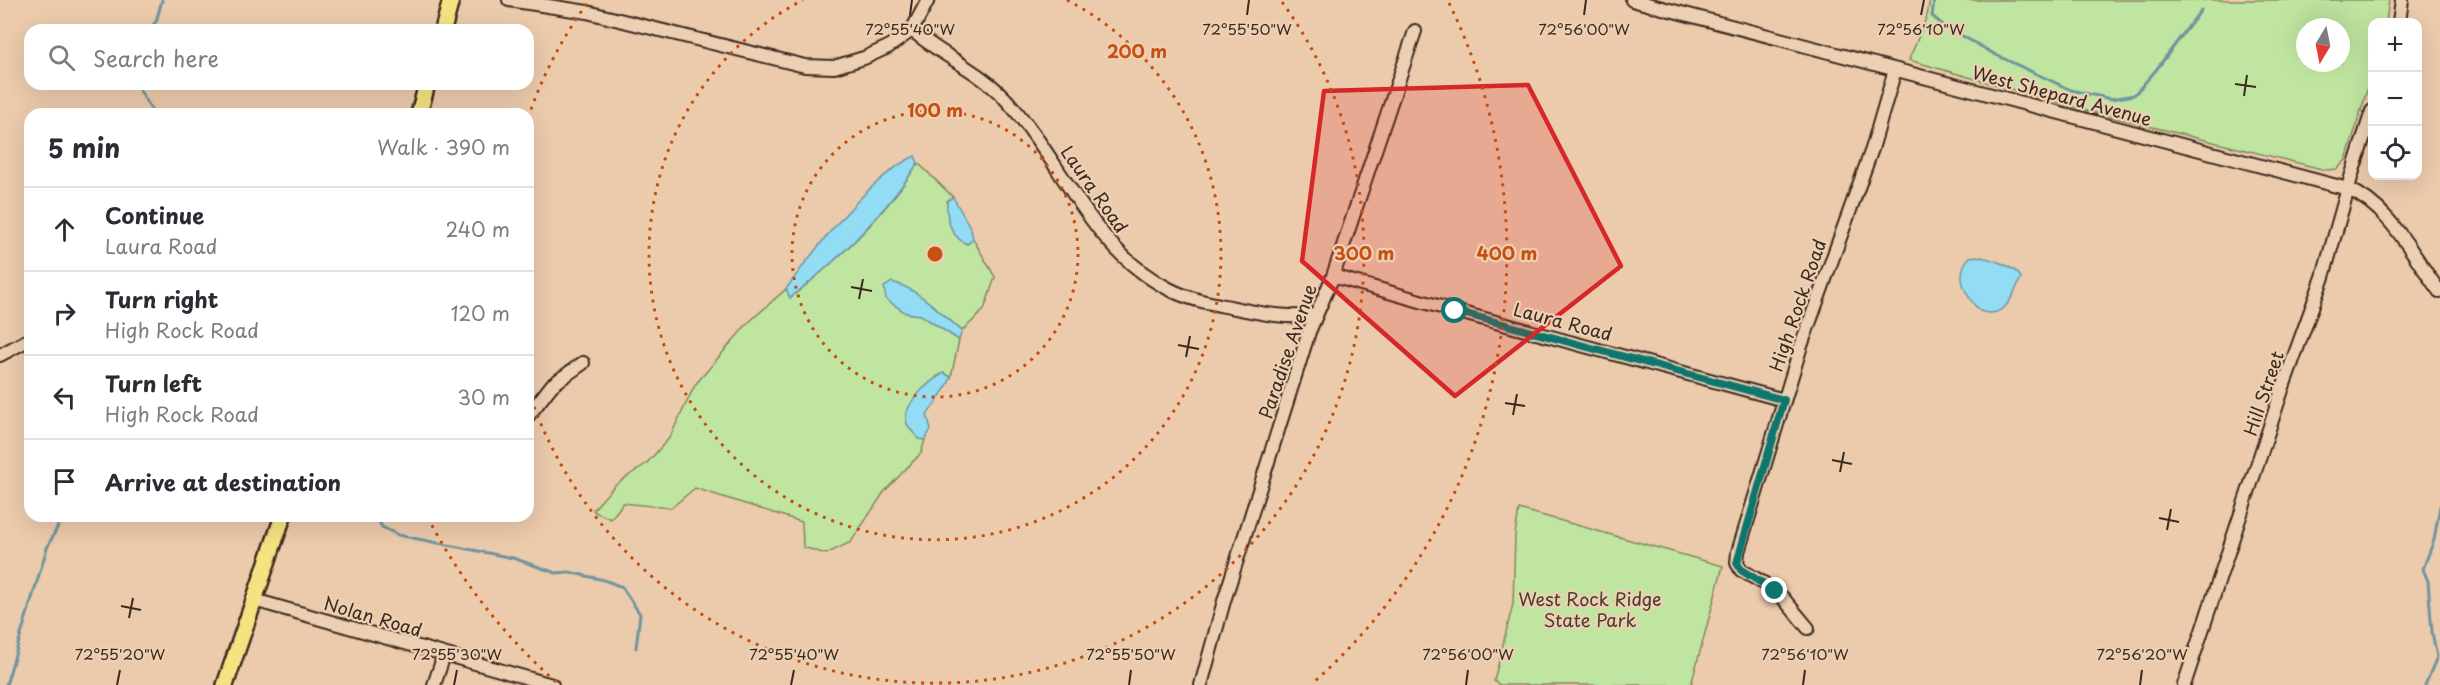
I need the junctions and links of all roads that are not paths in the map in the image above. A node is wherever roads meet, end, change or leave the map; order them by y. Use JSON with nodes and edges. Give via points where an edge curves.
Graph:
{"nodes":[{"id":1,"x":451,"y":0,"type":"edge"},
{"id":2,"x":509,"y":0,"type":"edge"},
{"id":3,"x":928,"y":0,"type":"edge"},
{"id":4,"x":1632,"y":0,"type":"edge"},
{"id":5,"x":2402,"y":0,"type":"edge"},
{"id":6,"x":2400,"y":18,"type":"edge"},
{"id":7,"x":445,"y":24,"type":"edge"},
{"id":8,"x":912,"y":30,"type":"junction"},
{"id":9,"x":1415,"y":32,"type":"dead end"},
{"id":10,"x":1896,"y":70,"type":"junction"},
{"id":11,"x":425,"y":90,"type":"edge"},
{"id":12,"x":420,"y":108,"type":"edge"},
{"id":13,"x":2368,"y":126,"type":"edge"},
{"id":14,"x":2348,"y":189,"type":"junction"},
{"id":15,"x":1333,"y":276,"type":"junction"},
{"id":16,"x":2440,"y":292,"type":"edge"},
{"id":17,"x":1316,"y":315,"type":"junction"},
{"id":18,"x":24,"y":342,"type":"edge"},
{"id":19,"x":0,"y":355,"type":"edge"},
{"id":20,"x":583,"y":363,"type":"dead end"},
{"id":21,"x":1784,"y":400,"type":"junction"},
{"id":22,"x":534,"y":408,"type":"edge"},
{"id":23,"x":281,"y":522,"type":"edge"},
{"id":24,"x":254,"y":600,"type":"junction"},
{"id":25,"x":1808,"y":628,"type":"dead end"},
{"id":26,"x":444,"y":655,"type":"junction"},
{"id":27,"x":225,"y":685,"type":"edge"},
{"id":28,"x":434,"y":685,"type":"edge"},
{"id":29,"x":552,"y":685,"type":"edge"},
{"id":30,"x":1201,"y":685,"type":"edge"},
{"id":31,"x":2184,"y":685,"type":"edge"}],
"edges":[{"from":1,"to":7,"type":"main road"},
{"from":2,"to":8,"type":"street","via":[[586,12],[805,66],[834,67],[864,58]]},
{"from":3,"to":8,"type":"street"},
{"from":4,"to":10,"type":"street","name":"West Shepard Avenue"},
{"from":5,"to":6,"type":"street"},
{"from":8,"to":17,"type":"street","name":"Laura Road","via":[[1001,93],[1090,220],[1109,243],[1149,277],[1170,290],[1201,301],[1296,317]]},
{"from":9,"to":15,"type":"street","name":"Paradise Avenue"},
{"from":10,"to":14,"type":"street","name":"West Shepard Avenue"},
{"from":10,"to":21,"type":"street","name":"High Rock Road"},
{"from":11,"to":12,"type":"main road"},
{"from":13,"to":14,"type":"street","name":"Hill Street"},
{"from":14,"to":16,"type":"street","name":"West Shepard Avenue","via":[[2384,215]]},
{"from":14,"to":31,"type":"street","name":"Hill Street","via":[[2323,277]]},
{"from":15,"to":17,"type":"street","name":"Paradise Avenue"},
{"from":15,"to":21,"type":"street","name":"Laura Road"},
{"from":17,"to":30,"type":"street","name":"Paradise Avenue"},
{"from":18,"to":19,"type":"street"},
{"from":20,"to":22,"type":"street","via":[[552,385]]},
{"from":21,"to":25,"type":"street","name":"High Rock Road","via":[[1737,563],[1741,570],[1783,598]]},
{"from":23,"to":24,"type":"main road"},
{"from":24,"to":26,"type":"street","name":"Nolan Road"},
{"from":24,"to":27,"type":"main road"},
{"from":26,"to":28,"type":"street"},
{"from":26,"to":29,"type":"street","name":"Nolan Road"}]}
